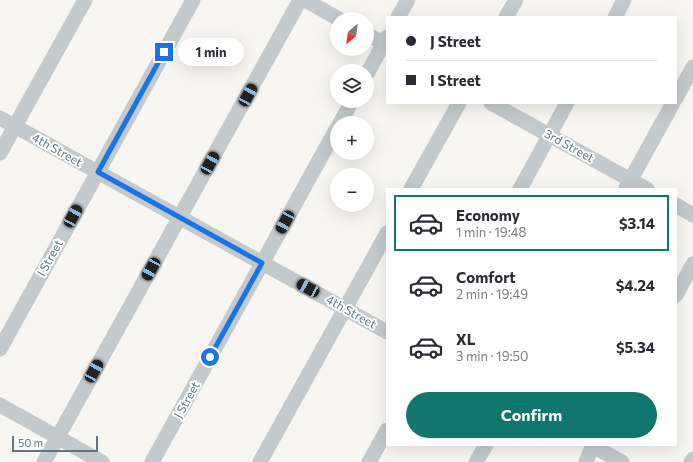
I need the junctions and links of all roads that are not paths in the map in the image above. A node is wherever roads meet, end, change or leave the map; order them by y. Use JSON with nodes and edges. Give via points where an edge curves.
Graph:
{"nodes":[{"id":1,"x":85,"y":0,"type":"edge"},
{"id":2,"x":192,"y":0,"type":"edge"},
{"id":3,"x":300,"y":0,"type":"edge"},
{"id":4,"x":305,"y":0,"type":"edge"},
{"id":5,"x":408,"y":0,"type":"edge"},
{"id":6,"x":516,"y":0,"type":"edge"},
{"id":7,"x":624,"y":0,"type":"edge"},
{"id":8,"x":330,"y":14,"type":"edge"},
{"id":9,"x":399,"y":16,"type":"edge"},
{"id":10,"x":507,"y":16,"type":"edge"},
{"id":11,"x":616,"y":16,"type":"edge"},
{"id":12,"x":374,"y":37,"type":"edge"},
{"id":13,"x":386,"y":42,"type":"edge"},
{"id":14,"x":373,"y":64,"type":"edge"},
{"id":15,"x":693,"y":67,"type":"edge"},
{"id":16,"x":677,"y":96,"type":"edge"},
{"id":17,"x":458,"y":104,"type":"edge"},
{"id":18,"x":493,"y":104,"type":"edge"},
{"id":19,"x":567,"y":104,"type":"edge"},
{"id":20,"x":672,"y":104,"type":"edge"},
{"id":21,"x":0,"y":118,"type":"edge"},
{"id":22,"x":15,"y":126,"type":"junction"},
{"id":23,"x":550,"y":135,"type":"junction"},
{"id":24,"x":330,"y":141,"type":"edge"},
{"id":25,"x":0,"y":153,"type":"edge"},
{"id":26,"x":98,"y":172,"type":"junction"},
{"id":27,"x":628,"y":184,"type":"edge"},
{"id":28,"x":412,"y":188,"type":"edge"},
{"id":29,"x":521,"y":188,"type":"edge"},
{"id":30,"x":643,"y":188,"type":"edge"},
{"id":31,"x":677,"y":206,"type":"edge"},
{"id":32,"x":693,"y":215,"type":"edge"},
{"id":33,"x":180,"y":217,"type":"junction"},
{"id":34,"x":386,"y":235,"type":"edge"},
{"id":35,"x":262,"y":263,"type":"junction"},
{"id":36,"x":693,"y":264,"type":"edge"},
{"id":37,"x":677,"y":293,"type":"edge"},
{"id":38,"x":345,"y":309,"type":"junction"},
{"id":39,"x":386,"y":331,"type":"edge"},
{"id":40,"x":0,"y":349,"type":"edge"},
{"id":41,"x":0,"y":405,"type":"edge"},
{"id":42,"x":386,"y":432,"type":"edge"},
{"id":43,"x":58,"y":437,"type":"junction"},
{"id":44,"x":485,"y":446,"type":"edge"},
{"id":45,"x":592,"y":446,"type":"edge"},
{"id":46,"x":594,"y":446,"type":"edge"},
{"id":47,"x":693,"y":459,"type":"edge"},
{"id":48,"x":44,"y":462,"type":"edge"},
{"id":49,"x":102,"y":462,"type":"edge"},
{"id":50,"x":152,"y":462,"type":"edge"},
{"id":51,"x":260,"y":462,"type":"edge"},
{"id":52,"x":369,"y":462,"type":"edge"},
{"id":53,"x":476,"y":462,"type":"edge"},
{"id":54,"x":586,"y":462,"type":"edge"},
{"id":55,"x":622,"y":462,"type":"edge"},
{"id":56,"x":691,"y":462,"type":"edge"}],
"edges":[{"from":1,"to":22,"type":"street"},
{"from":2,"to":26,"type":"street","name":"I Street"},
{"from":3,"to":33,"type":"street"},
{"from":4,"to":8,"type":"street"},
{"from":5,"to":9,"type":"street"},
{"from":6,"to":10,"type":"street"},
{"from":7,"to":11,"type":"street"},
{"from":12,"to":13,"type":"street"},
{"from":13,"to":14,"type":"street"},
{"from":15,"to":16,"type":"street"},
{"from":17,"to":28,"type":"street"},
{"from":18,"to":23,"type":"street","name":"3rd Street"},
{"from":19,"to":23,"type":"street"},
{"from":20,"to":27,"type":"street"},
{"from":21,"to":22,"type":"street","name":"4th Street"},
{"from":22,"to":25,"type":"street"},
{"from":22,"to":26,"type":"street","name":"4th Street"},
{"from":23,"to":27,"type":"street","name":"3rd Street"},
{"from":23,"to":29,"type":"street"},
{"from":24,"to":35,"type":"street","name":"J Street"},
{"from":26,"to":33,"type":"street","name":"4th Street"},
{"from":26,"to":40,"type":"street","name":"I Street"},
{"from":27,"to":30,"type":"street","name":"3rd Street"},
{"from":31,"to":32,"type":"street"},
{"from":33,"to":35,"type":"street","name":"4th Street"},
{"from":33,"to":43,"type":"street"},
{"from":34,"to":38,"type":"street"},
{"from":35,"to":38,"type":"street","name":"4th Street"},
{"from":35,"to":50,"type":"street","name":"J Street"},
{"from":36,"to":37,"type":"street"},
{"from":38,"to":39,"type":"street","name":"4th Street"},
{"from":38,"to":51,"type":"street"},
{"from":41,"to":43,"type":"street"},
{"from":42,"to":52,"type":"street"},
{"from":43,"to":48,"type":"street"},
{"from":43,"to":49,"type":"street"},
{"from":44,"to":53,"type":"street"},
{"from":45,"to":54,"type":"street"},
{"from":46,"to":55,"type":"street"},
{"from":47,"to":56,"type":"street"}]}
